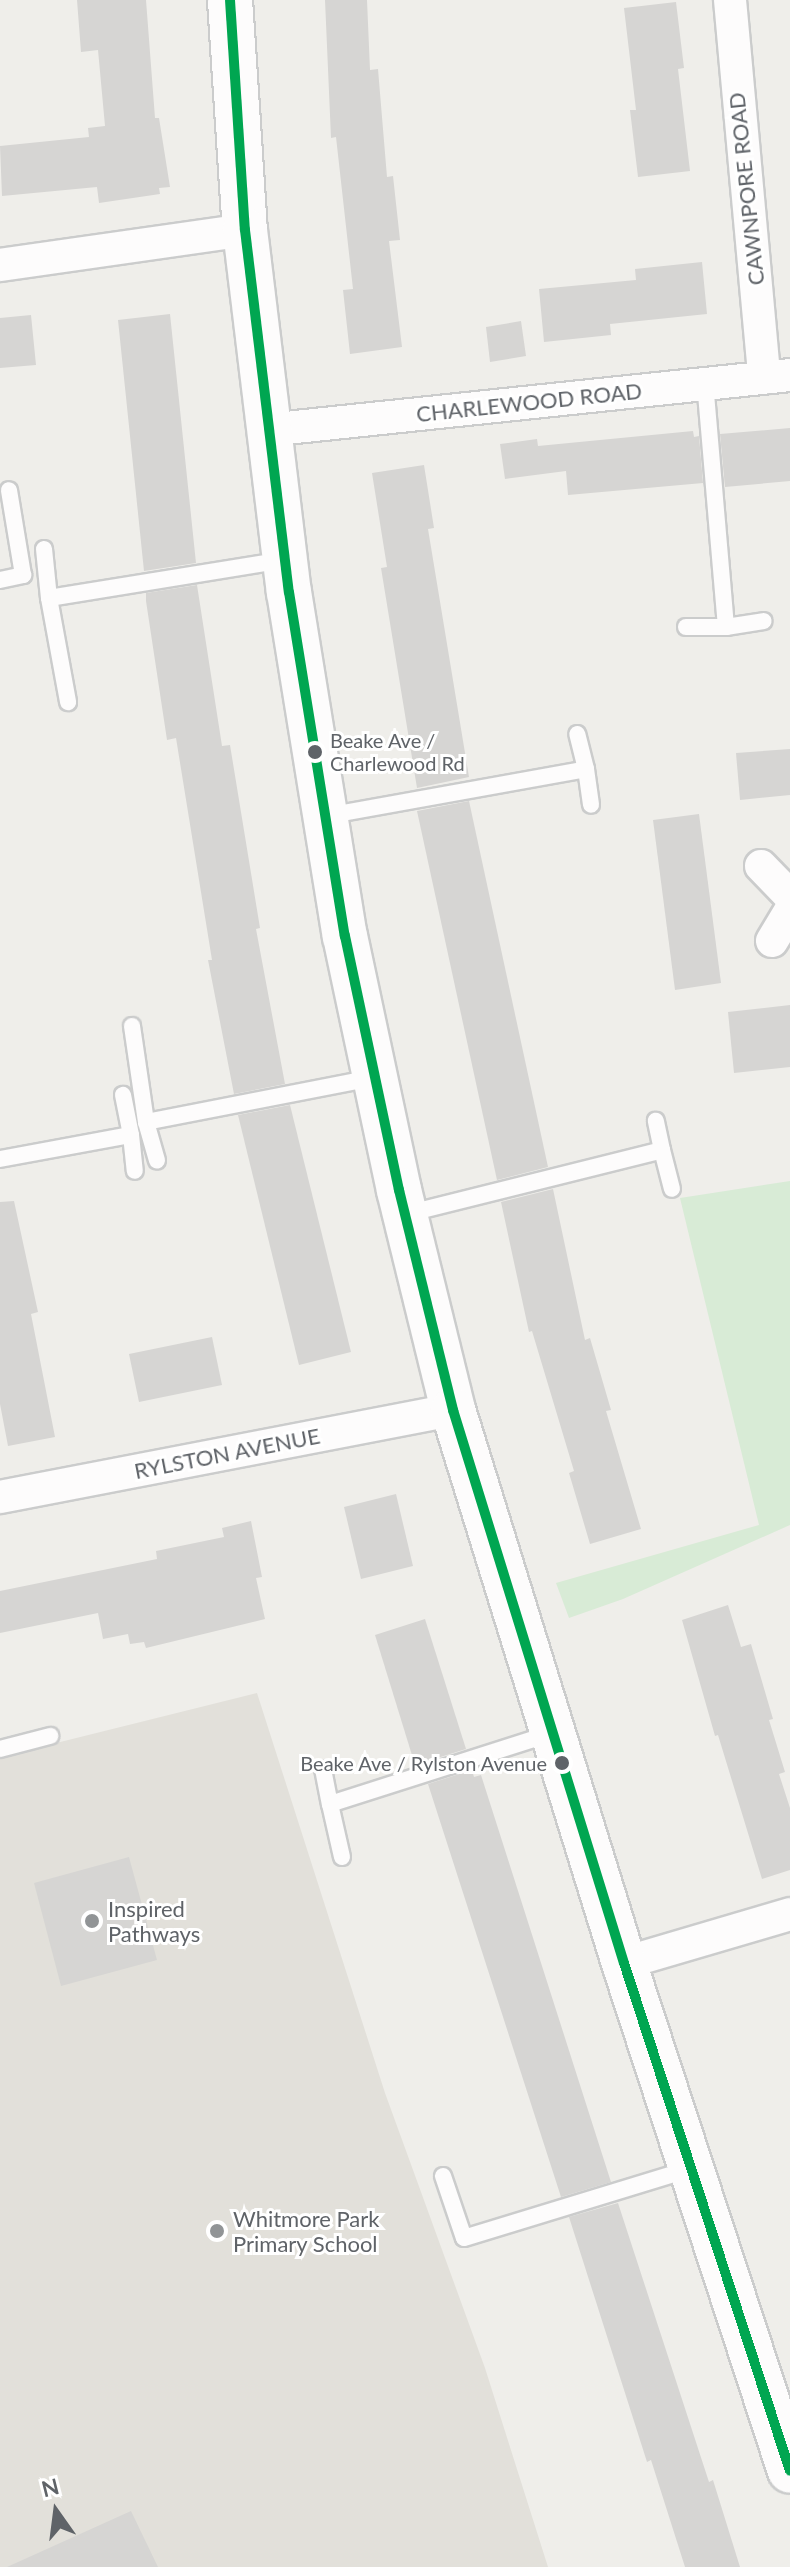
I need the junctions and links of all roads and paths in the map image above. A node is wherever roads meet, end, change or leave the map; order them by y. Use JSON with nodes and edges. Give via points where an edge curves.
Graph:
{"nodes":[{"id":1,"x":230,"y":0,"type":"edge"},
{"id":2,"x":730,"y":0,"type":"edge"},
{"id":3,"x":245,"y":230,"type":"junction"},
{"id":4,"x":0,"y":265,"type":"edge"},
{"id":5,"x":777,"y":376,"type":"edge"},
{"id":6,"x":705,"y":383,"type":"junction"},
{"id":7,"x":267,"y":430,"type":"junction"},
{"id":8,"x":9,"y":490,"type":"dead end"},
{"id":9,"x":44,"y":549,"type":"dead end"},
{"id":10,"x":285,"y":560,"type":"junction"},
{"id":11,"x":0,"y":580,"type":"edge"},
{"id":12,"x":49,"y":598,"type":"junction"},
{"id":13,"x":764,"y":621,"type":"dead end"},
{"id":14,"x":686,"y":627,"type":"dead end"},
{"id":15,"x":726,"y":627,"type":"junction"},
{"id":16,"x":68,"y":702,"type":"dead end"},
{"id":17,"x":577,"y":734,"type":"dead end"},
{"id":18,"x":586,"y":769,"type":"junction"},
{"id":19,"x":591,"y":805,"type":"dead end"},
{"id":20,"x":324,"y":816,"type":"junction"},
{"id":21,"x":761,"y":866,"type":"dead end"},
{"id":22,"x":790,"y":896,"type":"edge"},
{"id":23,"x":790,"y":911,"type":"edge"},
{"id":24,"x":772,"y":941,"type":"dead end"},
{"id":25,"x":132,"y":1026,"type":"dead end"},
{"id":26,"x":375,"y":1077,"type":"junction"},
{"id":27,"x":123,"y":1095,"type":"dead end"},
{"id":28,"x":656,"y":1121,"type":"dead end"},
{"id":29,"x":146,"y":1122,"type":"junction"},
{"id":30,"x":131,"y":1135,"type":"junction"},
{"id":31,"x":662,"y":1150,"type":"junction"},
{"id":32,"x":0,"y":1159,"type":"edge"},
{"id":33,"x":157,"y":1160,"type":"dead end"},
{"id":34,"x":135,"y":1171,"type":"dead end"},
{"id":35,"x":672,"y":1189,"type":"dead end"},
{"id":36,"x":405,"y":1214,"type":"junction"},
{"id":37,"x":453,"y":1410,"type":"junction"},
{"id":38,"x":0,"y":1497,"type":"edge"},
{"id":39,"x":554,"y":1732,"type":"junction"},
{"id":40,"x":50,"y":1736,"type":"dead end"},
{"id":41,"x":0,"y":1749,"type":"edge"},
{"id":42,"x":323,"y":1769,"type":"dead end"},
{"id":43,"x":330,"y":1804,"type":"junction"},
{"id":44,"x":342,"y":1857,"type":"dead end"},
{"id":45,"x":790,"y":1914,"type":"edge"},
{"id":46,"x":624,"y":1963,"type":"junction"},
{"id":47,"x":691,"y":2168,"type":"junction"},
{"id":48,"x":443,"y":2176,"type":"dead end"},
{"id":49,"x":790,"y":2471,"type":"edge"}],
"edges":[{"from":1,"to":3,"type":"street"},
{"from":2,"to":5,"type":"street","name":"CAWNPORE ROAD"},
{"from":3,"to":4,"type":"street"},
{"from":3,"to":7,"type":"street"},
{"from":5,"to":6,"type":"street","name":"CHARLEWOOD ROAD"},
{"from":6,"to":7,"type":"street","name":"CHARLEWOOD ROAD"},
{"from":6,"to":15,"type":"lane"},
{"from":7,"to":10,"type":"street"},
{"from":8,"to":11,"type":"lane","via":[[23,575]]},
{"from":9,"to":12,"type":"lane"},
{"from":10,"to":12,"type":"lane"},
{"from":10,"to":20,"type":"street"},
{"from":12,"to":16,"type":"lane"},
{"from":13,"to":15,"type":"lane"},
{"from":14,"to":15,"type":"lane"},
{"from":17,"to":18,"type":"lane"},
{"from":18,"to":19,"type":"lane"},
{"from":18,"to":20,"type":"lane"},
{"from":20,"to":26,"type":"street"},
{"from":21,"to":22,"type":"street"},
{"from":23,"to":24,"type":"street"},
{"from":25,"to":29,"type":"lane"},
{"from":26,"to":29,"type":"lane"},
{"from":26,"to":36,"type":"street"},
{"from":27,"to":30,"type":"lane"},
{"from":28,"to":31,"type":"lane"},
{"from":29,"to":33,"type":"lane"},
{"from":30,"to":32,"type":"lane"},
{"from":30,"to":34,"type":"lane"},
{"from":31,"to":35,"type":"lane"},
{"from":31,"to":36,"type":"lane"},
{"from":36,"to":37,"type":"street"},
{"from":37,"to":38,"type":"street","name":"RYLSTON AVENUE"},
{"from":37,"to":39,"type":"street"},
{"from":39,"to":43,"type":"lane"},
{"from":39,"to":46,"type":"street"},
{"from":40,"to":41,"type":"lane"},
{"from":42,"to":43,"type":"lane"},
{"from":43,"to":44,"type":"lane"},
{"from":45,"to":46,"type":"street"},
{"from":46,"to":47,"type":"street"},
{"from":47,"to":48,"type":"lane","via":[[464,2238]]},
{"from":47,"to":49,"type":"street"}]}
